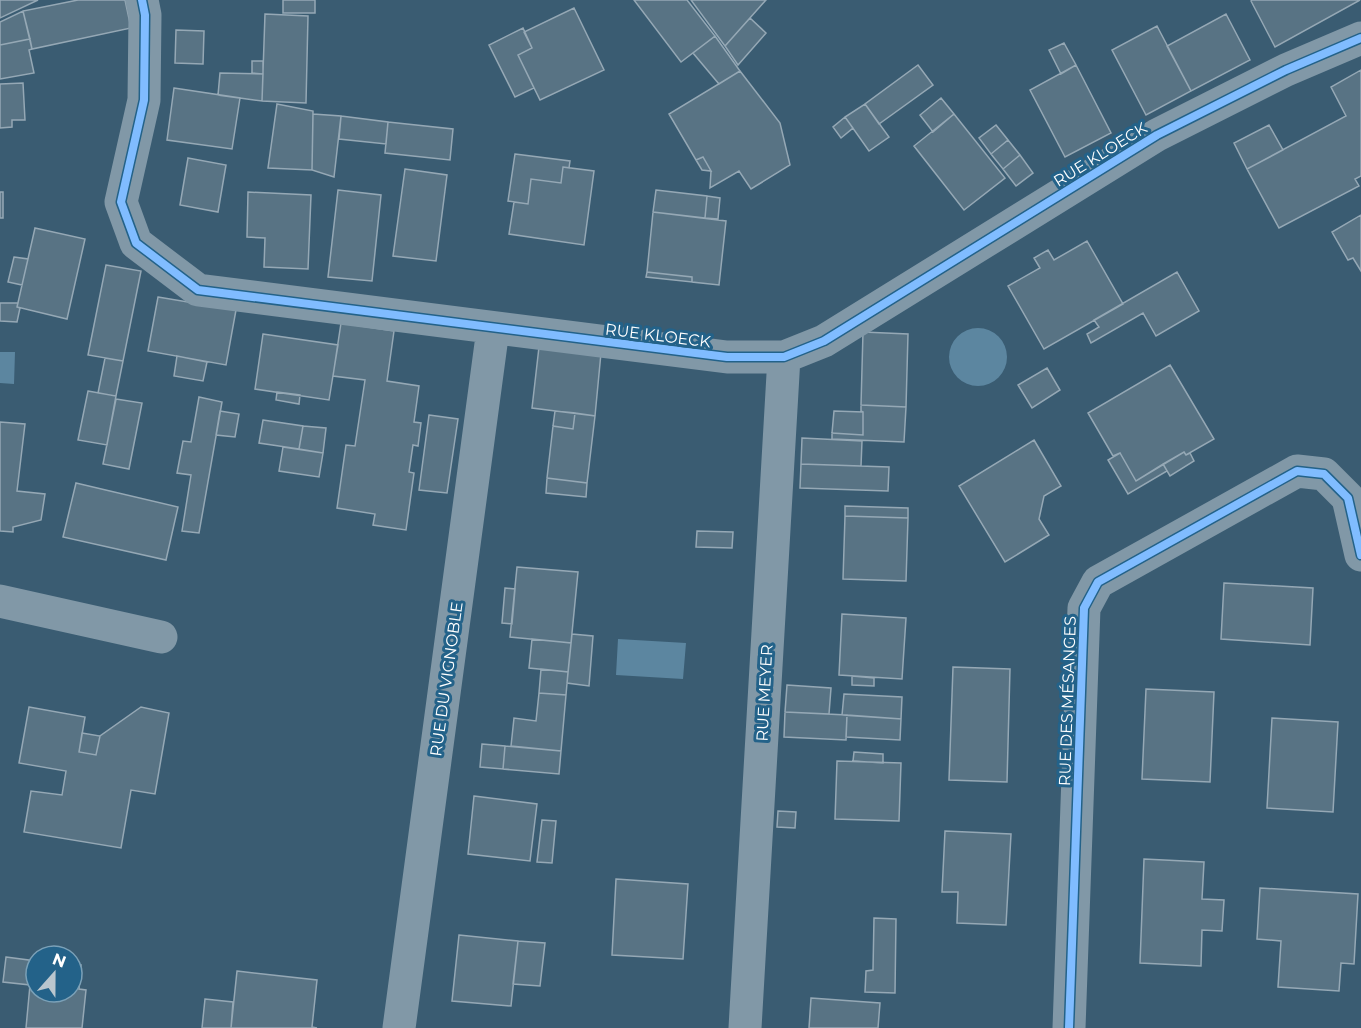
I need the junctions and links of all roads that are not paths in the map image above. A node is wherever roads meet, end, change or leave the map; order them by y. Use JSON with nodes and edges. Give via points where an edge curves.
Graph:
{"nodes":[{"id":1,"x":142,"y":0,"type":"edge"},
{"id":2,"x":1361,"y":38,"type":"edge"},
{"id":3,"x":493,"y":329,"type":"junction"},
{"id":4,"x":784,"y":357,"type":"junction"},
{"id":5,"x":1361,"y":555,"type":"edge"},
{"id":6,"x":0,"y":601,"type":"edge"},
{"id":7,"x":161,"y":637,"type":"dead end"},
{"id":8,"x":399,"y":1028,"type":"edge"},
{"id":9,"x":745,"y":1028,"type":"edge"},
{"id":10,"x":1069,"y":1028,"type":"edge"}],
"edges":[{"from":1,"to":3,"type":"street","name":"RUE KLOECK","via":[[146,15],[144,100],[121,202],[136,243],[198,290]]},
{"from":2,"to":4,"type":"street","name":"RUE KLOECK","via":[[1286,70],[1157,135],[824,341]]},
{"from":3,"to":4,"type":"street","name":"RUE KLOECK","via":[[727,357]]},
{"from":3,"to":8,"type":"street","name":"RUE DU VIGNOBLE"},
{"from":4,"to":9,"type":"street","name":"RUE MEYER"},
{"from":5,"to":10,"type":"street","name":"RUE DES MÉSANGES","via":[[1348,498],[1324,474],[1297,471],[1098,582],[1084,608]]},
{"from":6,"to":7,"type":"street"}]}
